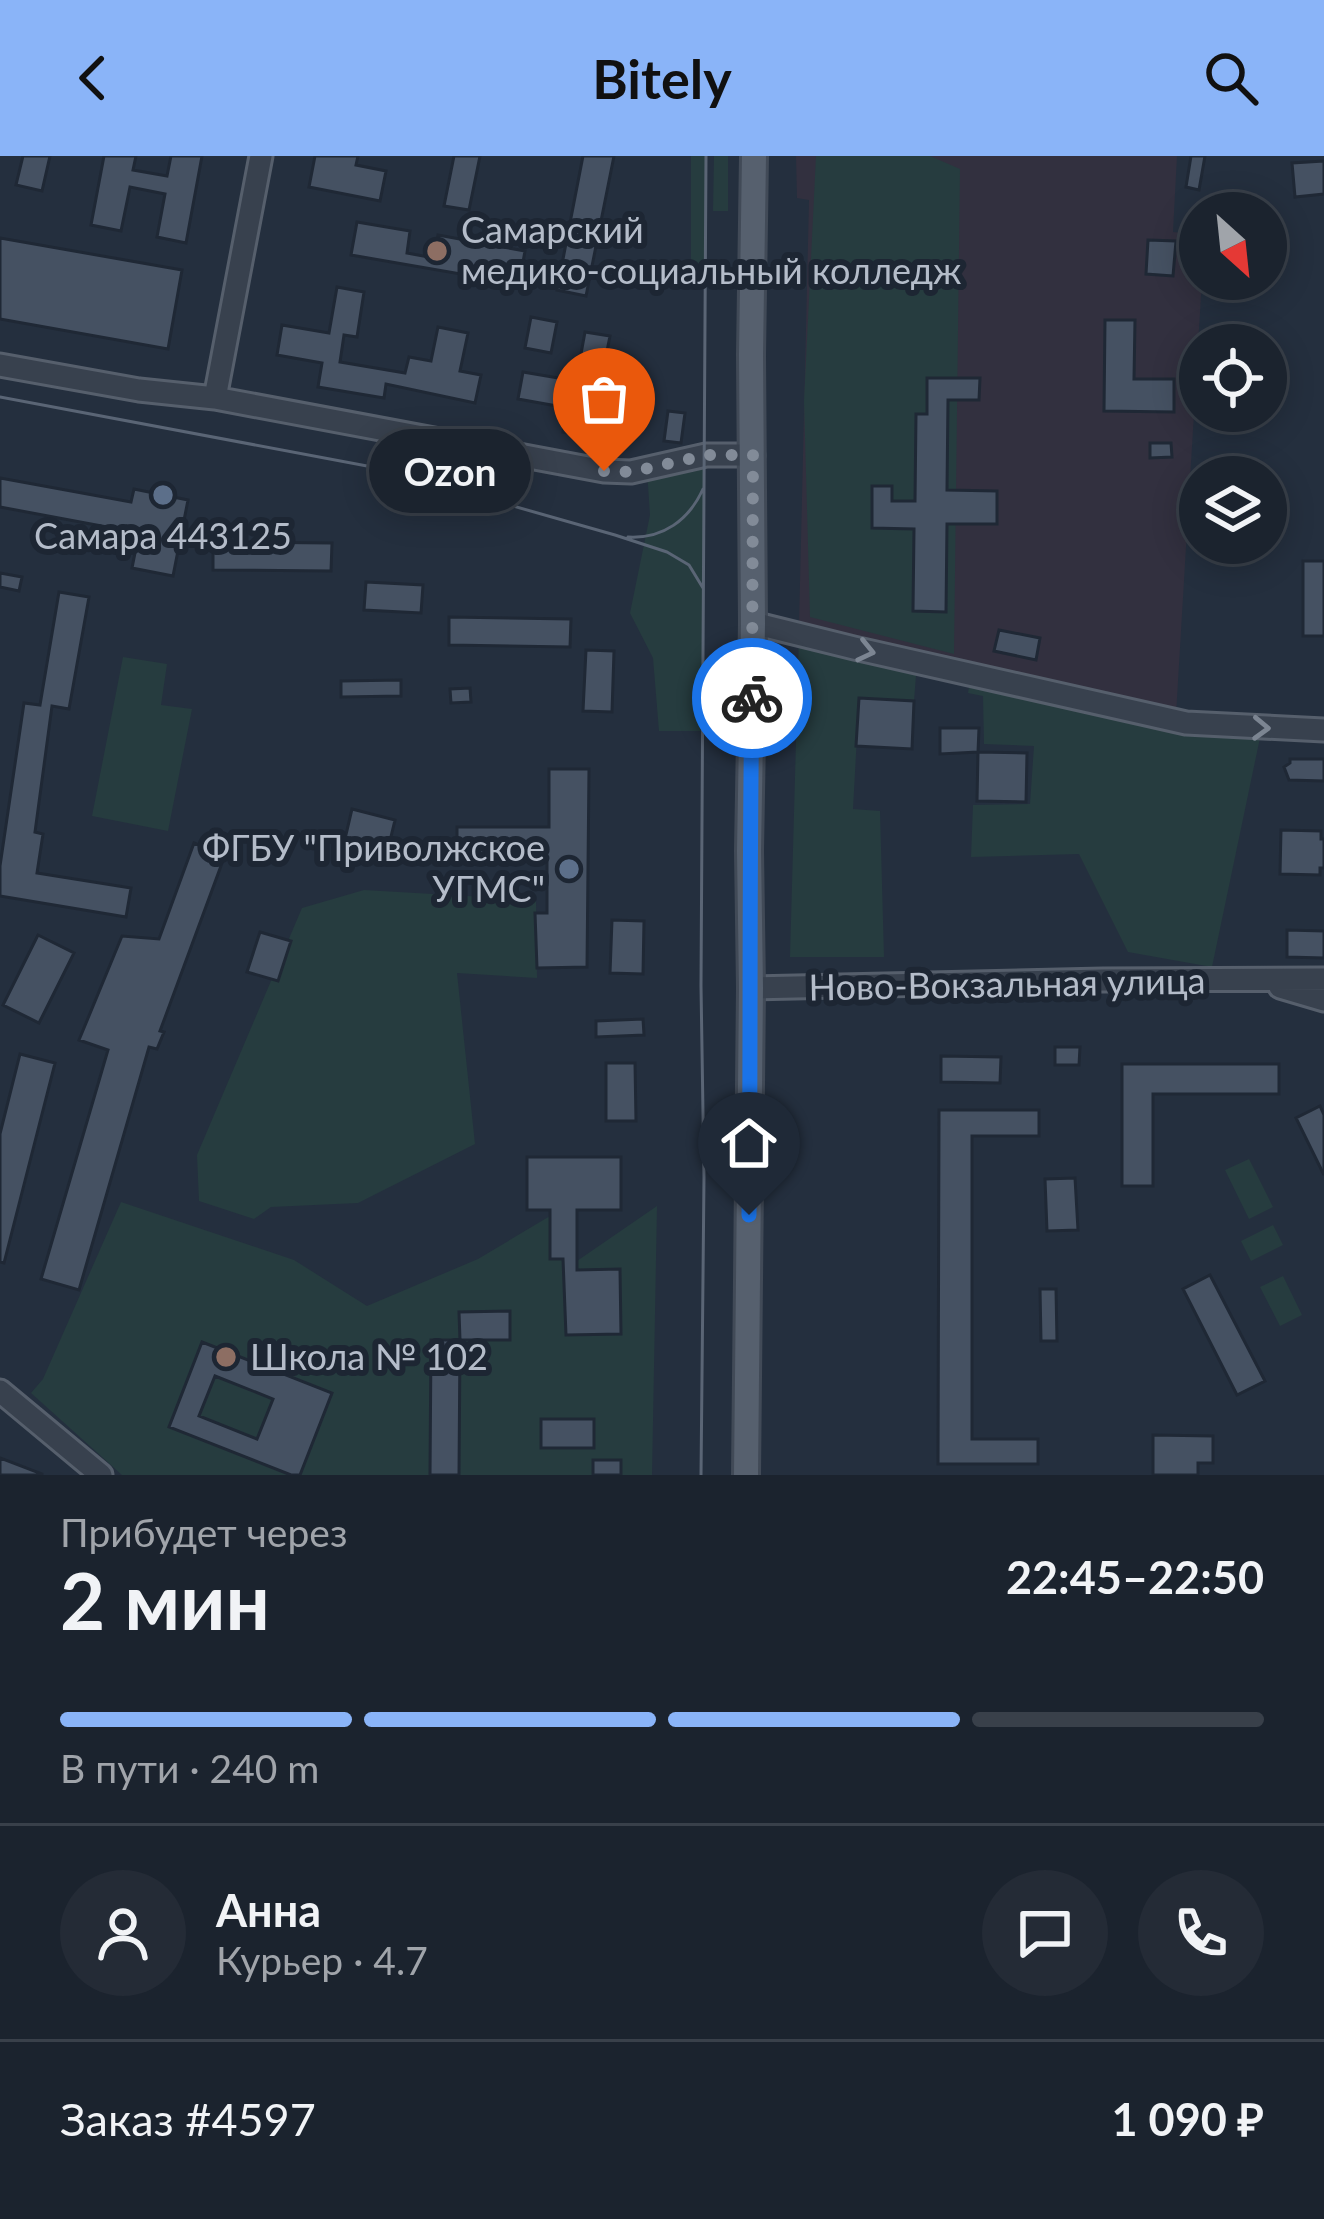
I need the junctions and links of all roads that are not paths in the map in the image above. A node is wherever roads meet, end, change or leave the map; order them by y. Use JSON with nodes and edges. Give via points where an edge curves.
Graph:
{"nodes":[{"id":1,"x":261,"y":156,"type":"edge"},
{"id":2,"x":754,"y":156,"type":"edge"},
{"id":3,"x":0,"y":365,"type":"edge"},
{"id":4,"x":215,"y":398,"type":"junction"},
{"id":5,"x":753,"y":455,"type":"junction"},
{"id":6,"x":753,"y":622,"type":"junction"},
{"id":7,"x":1324,"y":730,"type":"edge"},
{"id":8,"x":1324,"y":979,"type":"edge"},
{"id":9,"x":1263,"y":981,"type":"junction"},
{"id":10,"x":751,"y":988,"type":"junction"},
{"id":11,"x":1324,"y":1000,"type":"edge"},
{"id":12,"x":0,"y":1391,"type":"edge"},
{"id":13,"x":100,"y":1475,"type":"edge"},
{"id":14,"x":746,"y":1475,"type":"edge"}],
"edges":[{"from":1,"to":4,"type":"street"},
{"from":2,"to":5,"type":"main road"},
{"from":3,"to":4,"type":"street"},
{"from":4,"to":5,"type":"street","via":[[604,471]]},
{"from":5,"to":6,"type":"main road"},
{"from":6,"to":7,"type":"street","one_way":true,"via":[[1186,723]]},
{"from":6,"to":10,"type":"main road"},
{"from":8,"to":9,"type":"street","name":"Ново-Вокзальная улица"},
{"from":9,"to":10,"type":"street","name":"Ново-Вокзальная улица"},
{"from":9,"to":11,"type":"street","name":"Ново-Вокзальная улица"},
{"from":10,"to":14,"type":"main road"},
{"from":12,"to":13,"type":"street"}]}
